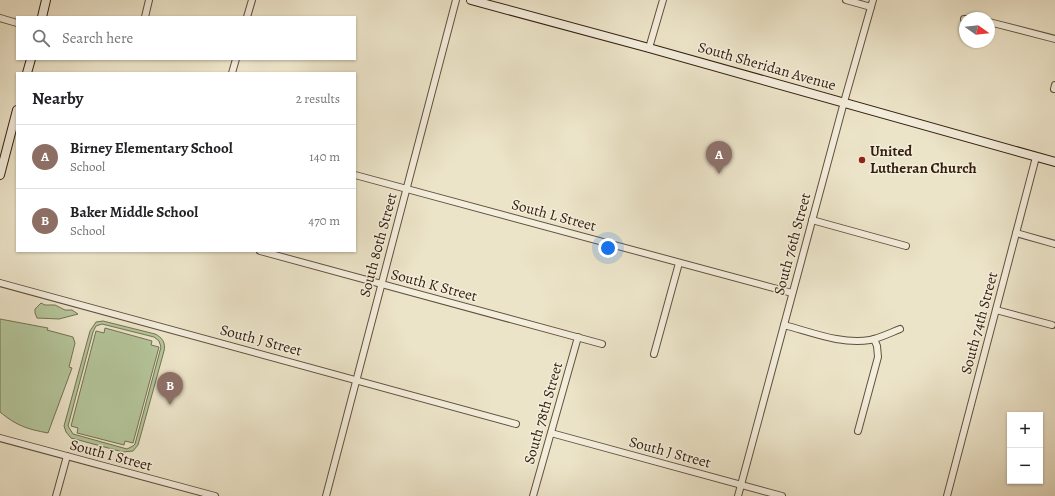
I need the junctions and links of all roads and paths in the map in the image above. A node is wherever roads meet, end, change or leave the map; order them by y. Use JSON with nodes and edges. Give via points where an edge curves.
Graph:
{"nodes":[{"id":1,"x":46,"y":0,"type":"edge"},
{"id":2,"x":149,"y":0,"type":"edge"},
{"id":3,"x":252,"y":0,"type":"edge"},
{"id":4,"x":456,"y":0,"type":"edge"},
{"id":5,"x":471,"y":0,"type":"edge"},
{"id":6,"x":663,"y":0,"type":"edge"},
{"id":7,"x":846,"y":0,"type":"edge"},
{"id":8,"x":873,"y":0,"type":"edge"},
{"id":9,"x":871,"y":7,"type":"junction"},
{"id":10,"x":42,"y":16,"type":"edge"},
{"id":11,"x":145,"y":16,"type":"edge"},
{"id":12,"x":247,"y":16,"type":"edge"},
{"id":13,"x":0,"y":18,"type":"edge"},
{"id":14,"x":16,"y":22,"type":"edge"},
{"id":15,"x":995,"y":24,"type":"edge"},
{"id":16,"x":1055,"y":39,"type":"edge"},
{"id":17,"x":649,"y":48,"type":"junction"},
{"id":18,"x":31,"y":60,"type":"edge"},
{"id":19,"x":236,"y":60,"type":"edge"},
{"id":20,"x":27,"y":72,"type":"edge"},
{"id":21,"x":232,"y":72,"type":"edge"},
{"id":22,"x":844,"y":102,"type":"junction"},
{"id":23,"x":16,"y":114,"type":"edge"},
{"id":24,"x":1036,"y":157,"type":"junction"},
{"id":25,"x":1055,"y":162,"type":"edge"},
{"id":26,"x":0,"y":175,"type":"edge"},
{"id":27,"x":356,"y":175,"type":"edge"},
{"id":28,"x":406,"y":189,"type":"junction"},
{"id":29,"x":812,"y":220,"type":"junction"},
{"id":30,"x":1016,"y":233,"type":"junction"},
{"id":31,"x":1055,"y":244,"type":"edge"},
{"id":32,"x":906,"y":246,"type":"dead end"},
{"id":33,"x":264,"y":252,"type":"edge"},
{"id":34,"x":678,"y":263,"type":"junction"},
{"id":35,"x":0,"y":282,"type":"edge"},
{"id":36,"x":381,"y":284,"type":"junction"},
{"id":37,"x":792,"y":294,"type":"junction"},
{"id":38,"x":996,"y":310,"type":"junction"},
{"id":39,"x":784,"y":325,"type":"junction"},
{"id":40,"x":1052,"y":325,"type":"dead end"},
{"id":41,"x":900,"y":329,"type":"dead end"},
{"id":42,"x":578,"y":337,"type":"junction"},
{"id":43,"x":874,"y":339,"type":"junction"},
{"id":44,"x":602,"y":344,"type":"dead end"},
{"id":45,"x":654,"y":354,"type":"dead end"},
{"id":46,"x":357,"y":380,"type":"junction"},
{"id":47,"x":516,"y":424,"type":"dead end"},
{"id":48,"x":858,"y":431,"type":"dead end"},
{"id":49,"x":551,"y":433,"type":"junction"},
{"id":50,"x":0,"y":438,"type":"edge"},
{"id":51,"x":68,"y":456,"type":"junction"},
{"id":52,"x":741,"y":486,"type":"junction"},
{"id":53,"x":56,"y":496,"type":"edge"},
{"id":54,"x":215,"y":496,"type":"edge"},
{"id":55,"x":326,"y":496,"type":"edge"},
{"id":56,"x":533,"y":496,"type":"edge"},
{"id":57,"x":738,"y":496,"type":"edge"},
{"id":58,"x":782,"y":496,"type":"edge"},
{"id":59,"x":947,"y":496,"type":"edge"}],
"edges":[{"from":1,"to":10,"type":"street"},
{"from":2,"to":11,"type":"street"},
{"from":3,"to":12,"type":"street"},
{"from":4,"to":28,"type":"street","name":"South 80th Street"},
{"from":5,"to":17,"type":"street","name":"South Sheridan Avenue"},
{"from":6,"to":17,"type":"street"},
{"from":7,"to":9,"type":"street"},
{"from":8,"to":9,"type":"street","name":"South 76th Street"},
{"from":9,"to":22,"type":"street","name":"South 76th Street"},
{"from":13,"to":14,"type":"street"},
{"from":15,"to":16,"type":"street"},
{"from":17,"to":22,"type":"street","name":"South Sheridan Avenue"},
{"from":18,"to":20,"type":"street"},
{"from":19,"to":21,"type":"street"},
{"from":22,"to":24,"type":"street","name":"South Sheridan Avenue"},
{"from":22,"to":29,"type":"street","name":"South 76th Street"},
{"from":23,"to":26,"type":"street"},
{"from":24,"to":25,"type":"street","name":"South Sheridan Avenue"},
{"from":24,"to":30,"type":"street","name":"South 74th Street"},
{"from":27,"to":28,"type":"street","name":"South L Street"},
{"from":28,"to":34,"type":"street","name":"South L Street"},
{"from":28,"to":36,"type":"street","name":"South 80th Street"},
{"from":29,"to":32,"type":"street"},
{"from":29,"to":37,"type":"street","name":"South 76th Street"},
{"from":30,"to":31,"type":"street"},
{"from":30,"to":38,"type":"street","name":"South 74th Street"},
{"from":33,"to":36,"type":"street","name":"South K Street"},
{"from":34,"to":37,"type":"street","name":"South L Street"},
{"from":34,"to":45,"type":"street"},
{"from":35,"to":46,"type":"street","name":"South J Street"},
{"from":36,"to":42,"type":"street","name":"South K Street"},
{"from":36,"to":46,"type":"street","name":"South 80th Street"},
{"from":37,"to":39,"type":"street","name":"South 76th Street"},
{"from":38,"to":40,"type":"street"},
{"from":38,"to":59,"type":"street","name":"South 74th Street"},
{"from":39,"to":43,"type":"street","via":[[846,340]]},
{"from":39,"to":52,"type":"street","name":"South 76th Street"},
{"from":41,"to":43,"type":"street"},
{"from":42,"to":44,"type":"street","name":"South K Street"},
{"from":42,"to":49,"type":"street","name":"South 78th Street"},
{"from":43,"to":48,"type":"street","via":[[878,357]]},
{"from":46,"to":47,"type":"street","name":"South J Street"},
{"from":46,"to":55,"type":"street","name":"South 80th Street"},
{"from":49,"to":52,"type":"street","name":"South J Street"},
{"from":49,"to":56,"type":"street","name":"South 78th Street"},
{"from":50,"to":51,"type":"street","name":"South I Street"},
{"from":51,"to":53,"type":"street"},
{"from":51,"to":54,"type":"street","name":"South I Street"},
{"from":52,"to":57,"type":"street","name":"South 76th Street"},
{"from":52,"to":58,"type":"street","name":"South J Street"}]}
